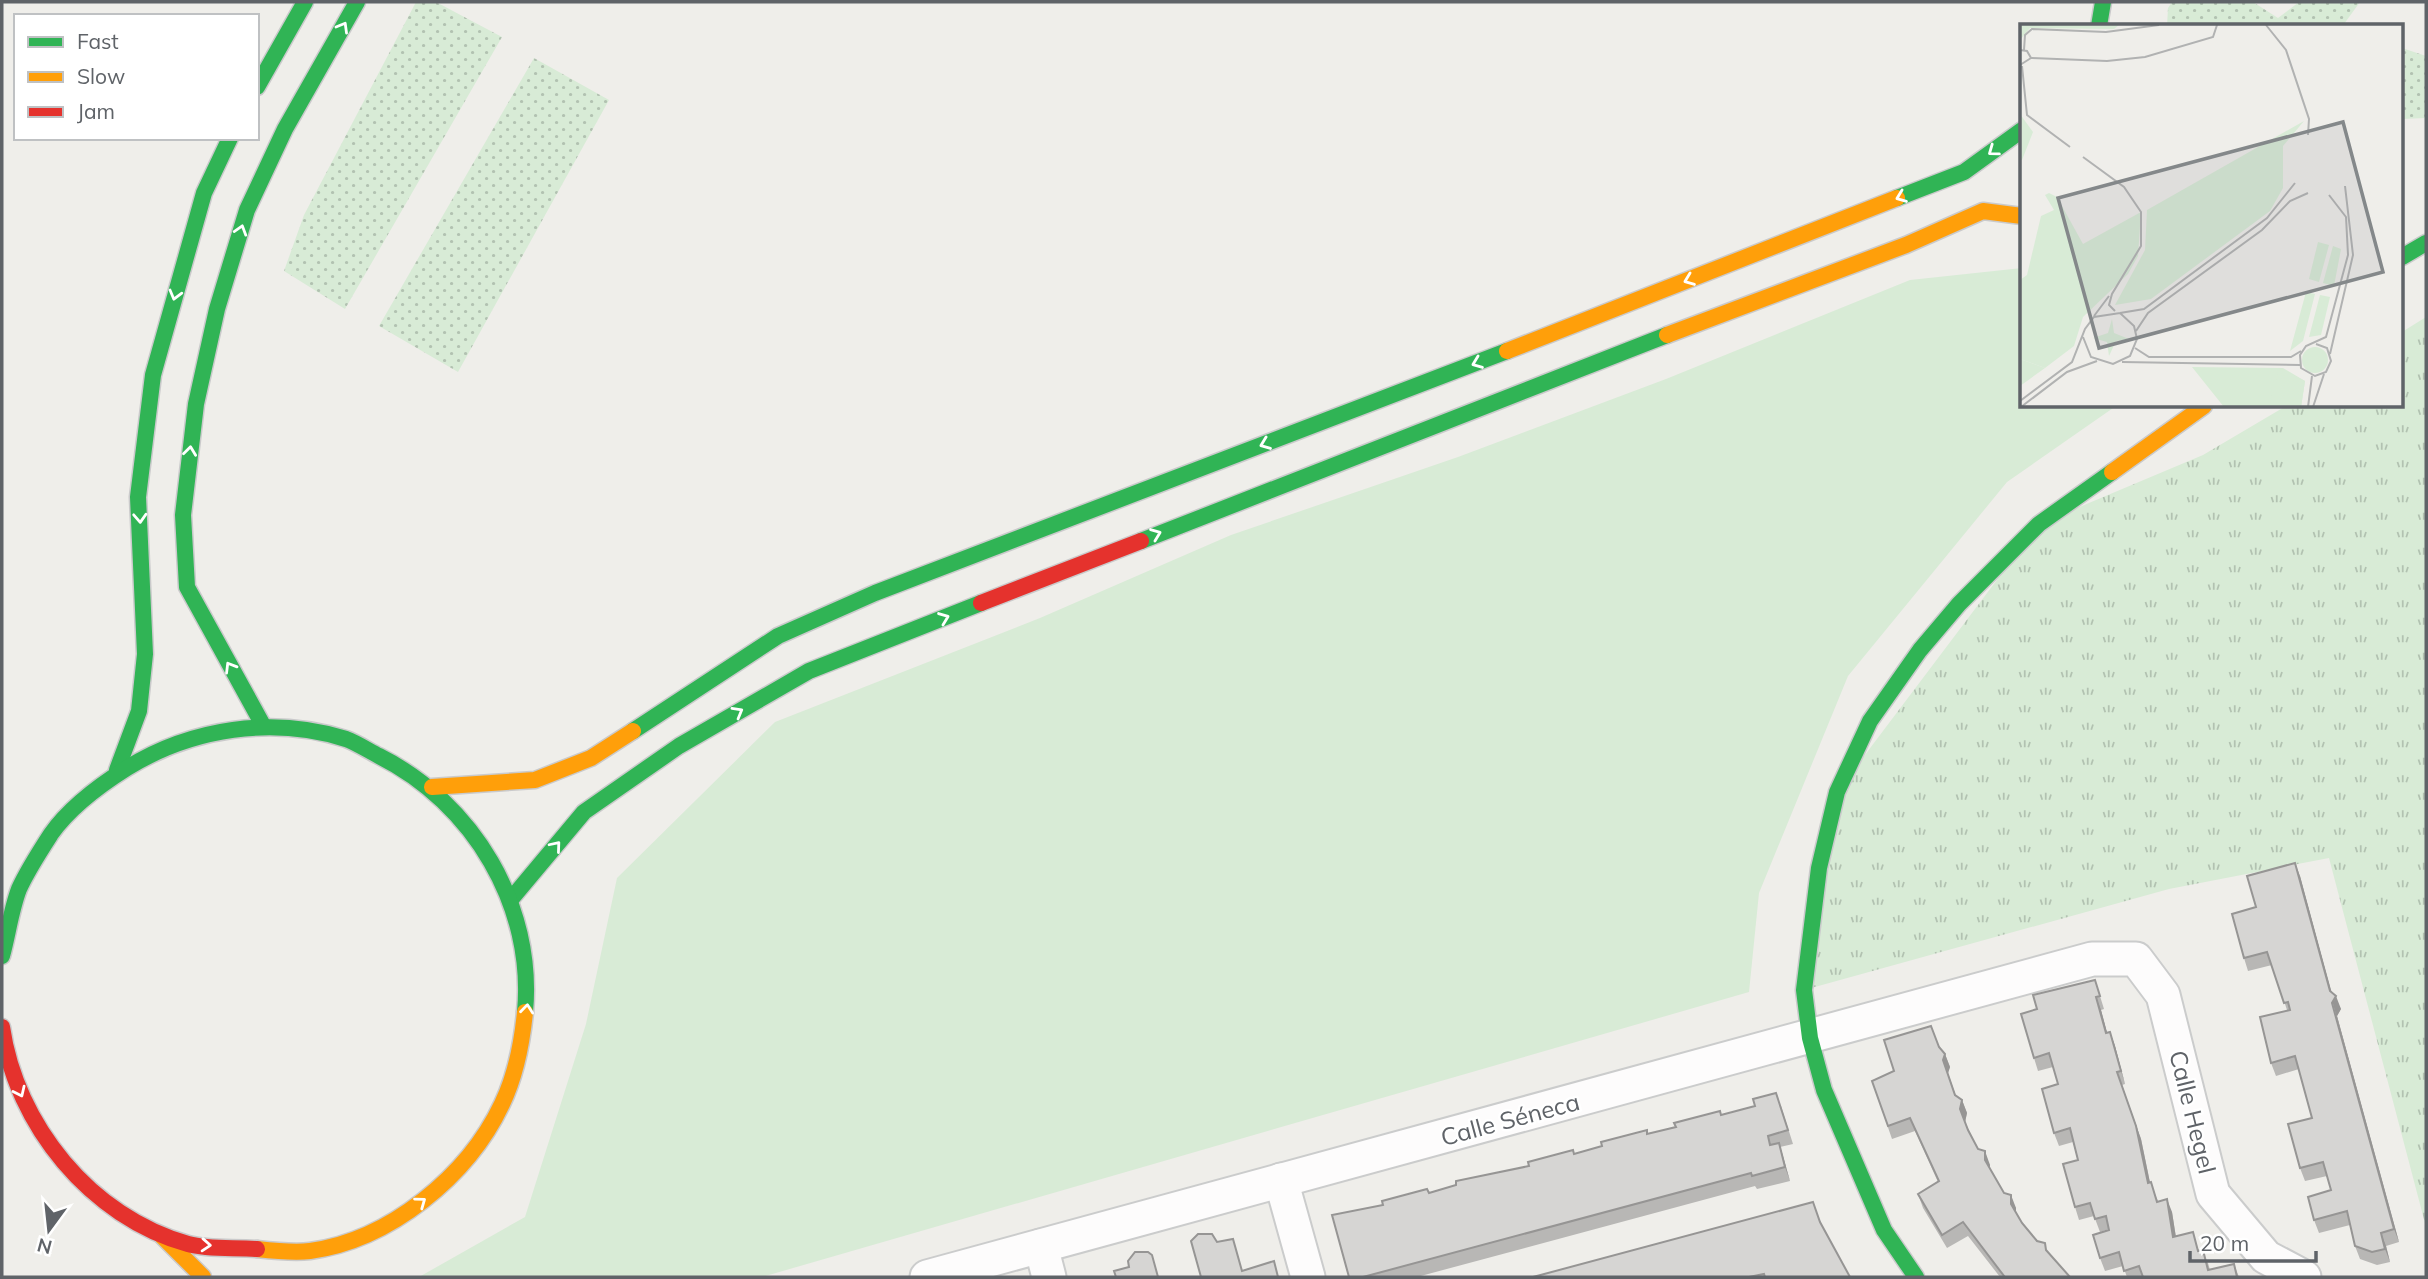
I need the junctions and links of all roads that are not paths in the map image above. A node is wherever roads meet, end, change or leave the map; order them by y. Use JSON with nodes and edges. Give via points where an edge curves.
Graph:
{"nodes":[{"id":1,"x":305,"y":2,"type":"edge"},
{"id":2,"x":357,"y":2,"type":"edge"},
{"id":3,"x":2103,"y":2,"type":"edge"},
{"id":4,"x":2099,"y":24,"type":"edge"},
{"id":5,"x":259,"y":83,"type":"edge"},
{"id":6,"x":2020,"y":131,"type":"edge"},
{"id":7,"x":229,"y":140,"type":"edge"},
{"id":8,"x":2020,"y":215,"type":"edge"},
{"id":9,"x":2426,"y":243,"type":"edge"},
{"id":10,"x":2404,"y":256,"type":"edge"},
{"id":11,"x":2201,"y":408,"type":"edge"},
{"id":12,"x":264,"y":727,"type":"junction"},
{"id":13,"x":117,"y":770,"type":"junction"},
{"id":14,"x":432,"y":787,"type":"junction"},
{"id":15,"x":512,"y":898,"type":"junction"},
{"id":16,"x":2,"y":956,"type":"edge"},
{"id":17,"x":2092,"y":959,"type":"joint"},
{"id":18,"x":2,"y":1027,"type":"edge"},
{"id":19,"x":1810,"y":1038,"type":"junction"},
{"id":20,"x":1281,"y":1180,"type":"junction"},
{"id":21,"x":158,"y":1232,"type":"junction"},
{"id":22,"x":308,"y":1252,"type":"junction"},
{"id":23,"x":1045,"y":1262,"type":"edge"},
{"id":24,"x":300,"y":1269,"type":"dead end"},
{"id":25,"x":203,"y":1277,"type":"edge"},
{"id":26,"x":927,"y":1277,"type":"edge"},
{"id":27,"x":1308,"y":1277,"type":"edge"},
{"id":28,"x":1916,"y":1277,"type":"edge"},
{"id":29,"x":2304,"y":1277,"type":"edge"}],
"edges":[{"from":1,"to":5,"type":"street"},
{"from":12,"to":2,"type":"street","one_way":true,"via":[[187,587],[183,515],[196,404],[217,309],[247,210],[285,129]]},
{"from":3,"to":4,"type":"street"},
{"from":6,"to":14,"type":"street","one_way":true,"via":[[1964,172],[875,593],[778,636],[591,758],[534,780]]},
{"from":7,"to":13,"type":"street","one_way":true,"via":[[204,193],[153,375],[138,497],[145,654],[139,711]]},
{"from":15,"to":8,"type":"street","one_way":true,"via":[[584,812],[679,746],[809,671],[1906,245],[1983,211]]},
{"from":9,"to":10,"type":"street"},
{"from":11,"to":19,"type":"street","via":[[2039,524],[1959,604],[1870,721],[1837,792],[1819,868],[1804,990]]},
{"from":12,"to":13,"type":"street","via":[[212,731],[163,746]]},
{"from":12,"to":14,"type":"street","via":[[309,730],[353,742],[395,761]]},
{"from":13,"to":16,"type":"street","via":[[77,802],[44,841],[20,886],[4,934]]},
{"from":14,"to":15,"type":"street","via":[[465,819],[492,856]]},
{"from":22,"to":15,"type":"street","one_way":true,"via":[[352,1240],[400,1218],[442,1187],[477,1148],[504,1102],[522,1053],[528,1001],[526,948]]},
{"from":17,"to":19,"type":"street","name":"Calle Séneca"},
{"from":17,"to":29,"type":"street","name":"Calle Hegel","via":[[2136,959],[2163,995],[2213,1194],[2266,1257]]},
{"from":18,"to":21,"type":"street","one_way":true,"via":[[15,1084],[38,1129],[61,1160],[107,1204]]},
{"from":19,"to":20,"type":"street","name":"Calle Séneca"},
{"from":19,"to":28,"type":"street","via":[[1824,1090],[1884,1230]]},
{"from":20,"to":23,"type":"street","name":"Calle Séneca"},
{"from":20,"to":27,"type":"street"},
{"from":21,"to":22,"type":"street","one_way":true,"via":[[192,1245]]},
{"from":21,"to":25,"type":"street"},
{"from":22,"to":24,"type":"street"},
{"from":23,"to":26,"type":"street","name":"Calle Séneca"}]}
